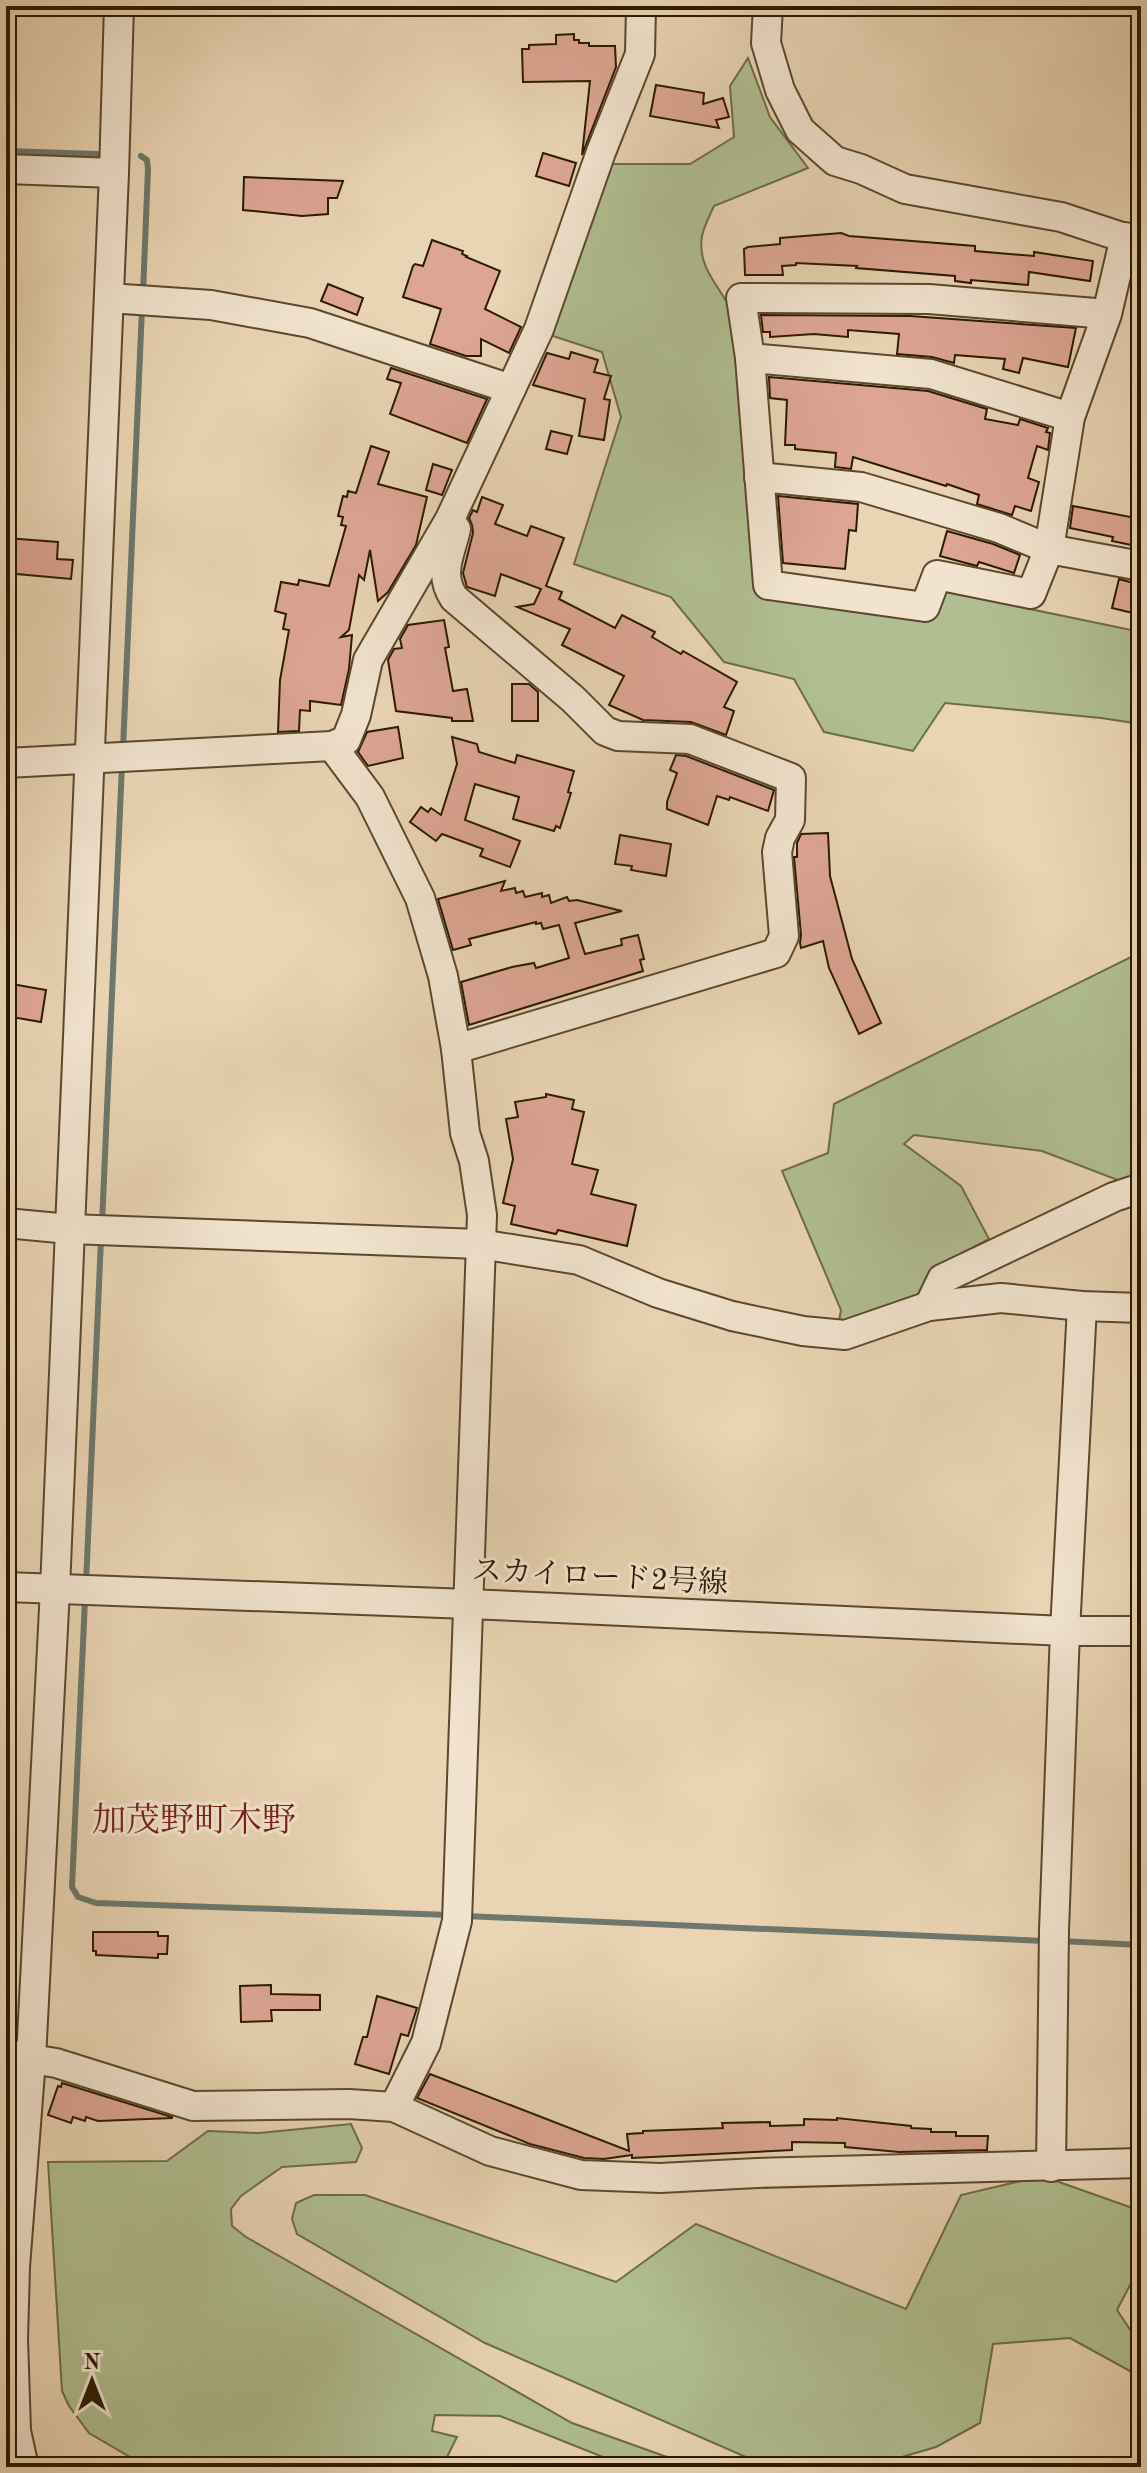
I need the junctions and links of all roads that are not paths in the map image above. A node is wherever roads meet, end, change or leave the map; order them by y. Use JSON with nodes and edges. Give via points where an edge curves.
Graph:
{"nodes":[{"id":1,"x":119,"y":6,"type":"edge"},
{"id":2,"x":641,"y":6,"type":"edge"},
{"id":3,"x":768,"y":6,"type":"edge"},
{"id":4,"x":6,"y":169,"type":"edge"},
{"id":5,"x":114,"y":173,"type":"junction"},
{"id":6,"x":1133,"y":240,"type":"edge"},
{"id":7,"x":109,"y":298,"type":"junction"},
{"id":8,"x":1107,"y":314,"type":"junction"},
{"id":9,"x":750,"y":358,"type":"junction"},
{"id":10,"x":511,"y":389,"type":"junction"},
{"id":11,"x":1070,"y":417,"type":"junction"},
{"id":12,"x":759,"y":477,"type":"junction"},
{"id":13,"x":450,"y":519,"type":"junction"},
{"id":14,"x":1049,"y":549,"type":"junction"},
{"id":15,"x":1141,"y":566,"type":"edge"},
{"id":16,"x":332,"y":746,"type":"junction"},
{"id":17,"x":112,"y":759,"type":"junction"},
{"id":18,"x":6,"y":763,"type":"edge"},
{"id":19,"x":456,"y":1049,"type":"junction"},
{"id":20,"x":1141,"y":1188,"type":"edge"},
{"id":21,"x":6,"y":1223,"type":"edge"},
{"id":22,"x":90,"y":1230,"type":"junction"},
{"id":23,"x":480,"y":1244,"type":"junction"},
{"id":24,"x":929,"y":1306,"type":"junction"},
{"id":25,"x":1082,"y":1306,"type":"junction"},
{"id":26,"x":1141,"y":1308,"type":"edge"},
{"id":27,"x":6,"y":1587,"type":"edge"},
{"id":28,"x":77,"y":1589,"type":"junction"},
{"id":29,"x":469,"y":1604,"type":"junction"},
{"id":30,"x":1065,"y":1631,"type":"junction"},
{"id":31,"x":1141,"y":1631,"type":"edge"},
{"id":32,"x":18,"y":2056,"type":"edge"},
{"id":33,"x":394,"y":2107,"type":"junction"},
{"id":34,"x":1141,"y":2163,"type":"edge"},
{"id":35,"x":1051,"y":2167,"type":"junction"},
{"id":36,"x":24,"y":2467,"type":"edge"}],
"edges":[{"from":1,"to":5,"type":"street"},
{"from":2,"to":10,"type":"street","via":[[640,54],[539,329]]},
{"from":3,"to":6,"type":"street","via":[[766,43],[780,90],[800,130],[835,161],[905,189],[1061,217]]},
{"from":4,"to":5,"type":"street"},
{"from":5,"to":7,"type":"street"},
{"from":6,"to":8,"type":"street"},
{"from":7,"to":10,"type":"street","via":[[211,305],[310,323]]},
{"from":7,"to":17,"type":"street"},
{"from":8,"to":9,"type":"street","via":[[929,299],[741,298]]},
{"from":8,"to":11,"type":"street"},
{"from":9,"to":11,"type":"street","via":[[931,374]]},
{"from":9,"to":12,"type":"street"},
{"from":10,"to":13,"type":"street"},
{"from":11,"to":14,"type":"street"},
{"from":12,"to":14,"type":"street","via":[[861,487],[999,528]]},
{"from":12,"to":14,"type":"street","via":[[768,585],[925,607],[937,575],[1031,594]]},
{"from":13,"to":16,"type":"street","via":[[368,660],[346,740]]},
{"from":13,"to":19,"type":"street","via":[[456,529],[445,585],[454,598],[605,731],[690,739],[791,778],[790,820],[777,852],[784,936],[776,953]]},
{"from":14,"to":15,"type":"street"},
{"from":16,"to":17,"type":"street"},
{"from":16,"to":19,"type":"street","via":[[370,797],[420,898],[443,976]]},
{"from":17,"to":18,"type":"street"},
{"from":17,"to":22,"type":"street"},
{"from":19,"to":23,"type":"street","via":[[465,1133],[482,1215]]},
{"from":20,"to":24,"type":"street","via":[[942,1279]]},
{"from":21,"to":22,"type":"street"},
{"from":22,"to":23,"type":"street"},
{"from":22,"to":28,"type":"street"},
{"from":23,"to":24,"type":"street","via":[[579,1260],[658,1293],[803,1331],[845,1335]]},
{"from":23,"to":29,"type":"street"},
{"from":24,"to":25,"type":"street","via":[[1001,1298]]},
{"from":25,"to":26,"type":"street"},
{"from":25,"to":30,"type":"street"},
{"from":27,"to":28,"type":"street","name":"スカイロード2号線"},
{"from":28,"to":29,"type":"street","name":"スカイロード2号線"},
{"from":28,"to":32,"type":"street"},
{"from":29,"to":30,"type":"street","name":"スカイロード2号線"},
{"from":29,"to":33,"type":"street","via":[[457,1916],[426,2043]]},
{"from":30,"to":31,"type":"street","name":"スカイロード2号線"},
{"from":30,"to":35,"type":"street"},
{"from":32,"to":33,"type":"street","via":[[193,2106]]},
{"from":32,"to":36,"type":"street","via":[[13,2339],[16,2431]]},
{"from":33,"to":35,"type":"street","via":[[490,2151],[581,2175],[660,2178]]},
{"from":34,"to":35,"type":"street"}]}
